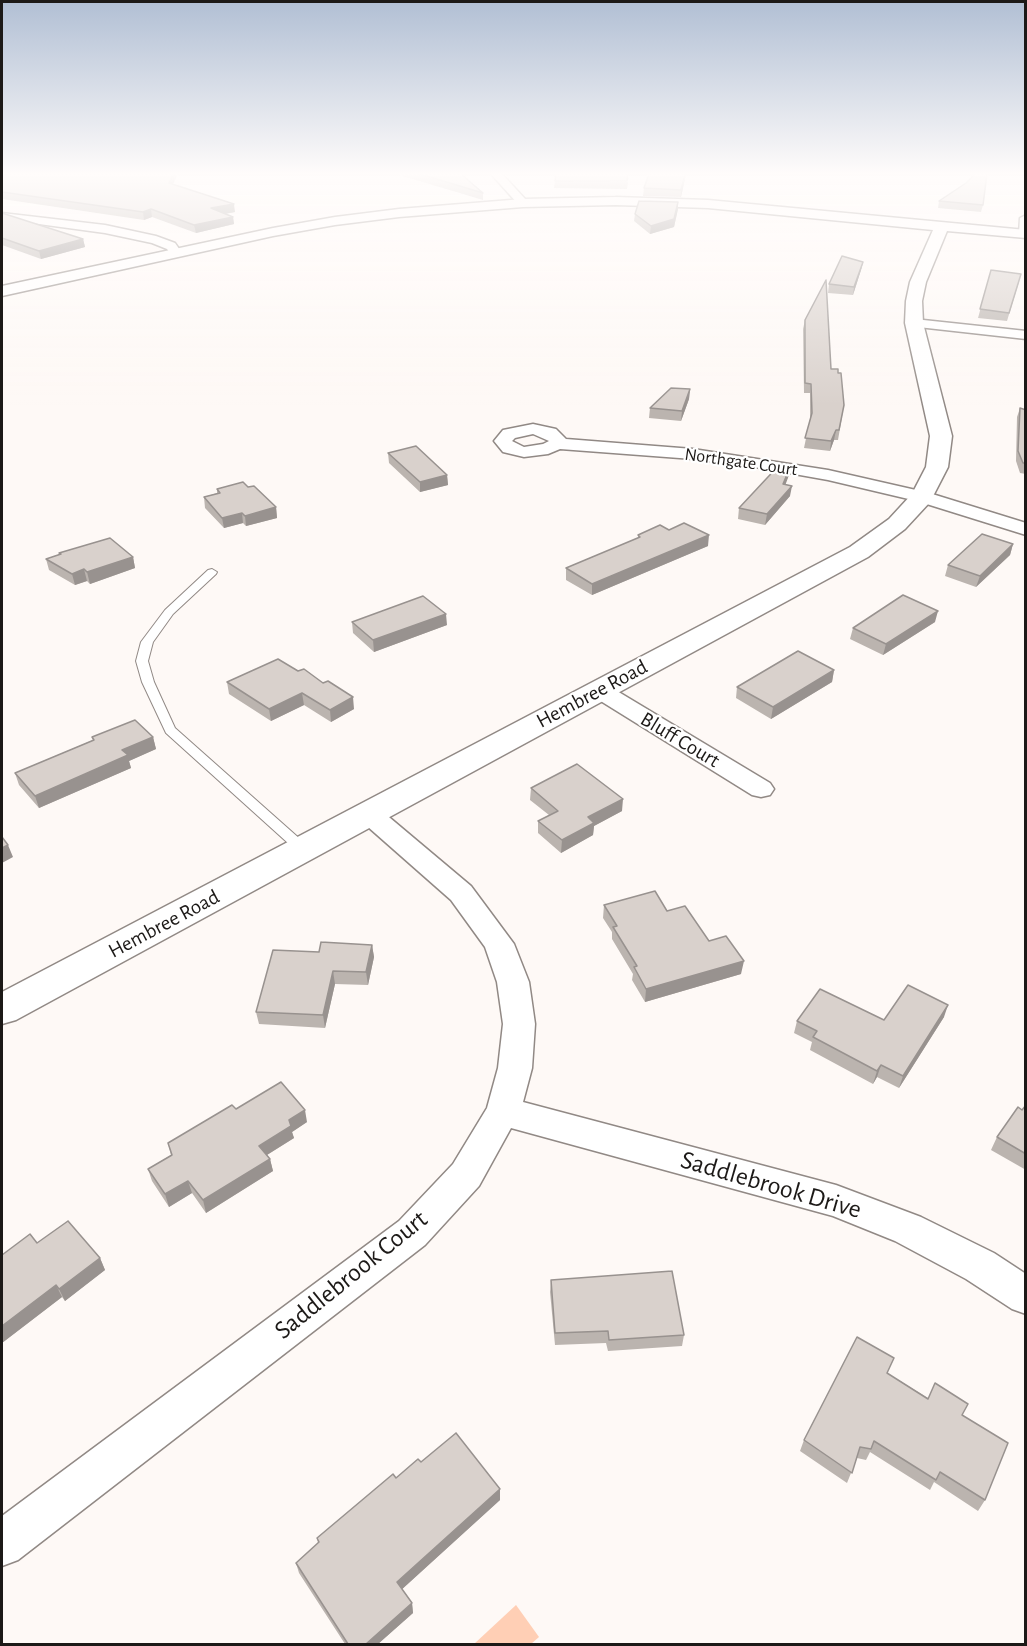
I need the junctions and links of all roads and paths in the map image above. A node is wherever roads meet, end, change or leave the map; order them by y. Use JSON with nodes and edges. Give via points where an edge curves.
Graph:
{"nodes":[{"id":1,"x":168,"y":251,"type":"edge"},
{"id":2,"x":187,"y":251,"type":"edge"},
{"id":3,"x":931,"y":251,"type":"edge"},
{"id":4,"x":176,"y":253,"type":"junction"},
{"id":5,"x":2,"y":291,"type":"edge"},
{"id":6,"x":914,"y":323,"type":"junction"},
{"id":7,"x":1026,"y":335,"type":"edge"},
{"id":8,"x":557,"y":443,"type":"dead end"},
{"id":9,"x":922,"y":497,"type":"junction"},
{"id":10,"x":1026,"y":529,"type":"edge"},
{"id":11,"x":212,"y":572,"type":"dead end"},
{"id":12,"x":599,"y":690,"type":"junction"},
{"id":13,"x":761,"y":789,"type":"dead end"},
{"id":14,"x":368,"y":813,"type":"junction"},
{"id":15,"x":304,"y":850,"type":"junction"},
{"id":16,"x":2,"y":1009,"type":"edge"},
{"id":17,"x":503,"y":1111,"type":"junction"},
{"id":18,"x":1026,"y":1296,"type":"edge"},
{"id":19,"x":2,"y":1544,"type":"edge"}],
"edges":[{"from":1,"to":4,"type":"street"},
{"from":2,"to":4,"type":"street"},
{"from":3,"to":6,"type":"street","name":"Hembree Road","via":[[918,282]]},
{"from":4,"to":5,"type":"street"},
{"from":6,"to":7,"type":"street"},
{"from":6,"to":9,"type":"street","name":"Hembree Road","via":[[940,436],[937,467]]},
{"from":8,"to":9,"type":"street","name":"Northgate Court","via":[[755,462]]},
{"from":9,"to":10,"type":"street","name":"Northgate Court"},
{"from":9,"to":12,"type":"street","name":"Hembree Road","via":[[897,524],[859,552]]},
{"from":11,"to":15,"type":"lane","via":[[169,612],[147,642],[142,661],[148,682],[170,730]]},
{"from":12,"to":13,"type":"street","name":"Bluff Court"},
{"from":12,"to":14,"type":"street","name":"Hembree Road"},
{"from":14,"to":15,"type":"street","name":"Hembree Road"},
{"from":14,"to":17,"type":"street","name":"Saddlebrook Court","via":[[461,893],[499,944],[513,982],[519,1023],[515,1068]]},
{"from":15,"to":16,"type":"street","name":"Hembree Road"},
{"from":17,"to":18,"type":"street","name":"Saddlebrook Drive","via":[[836,1201],[908,1229],[980,1266]]},
{"from":17,"to":19,"type":"street","name":"Saddlebrook Court","via":[[466,1175],[412,1233]]}]}
